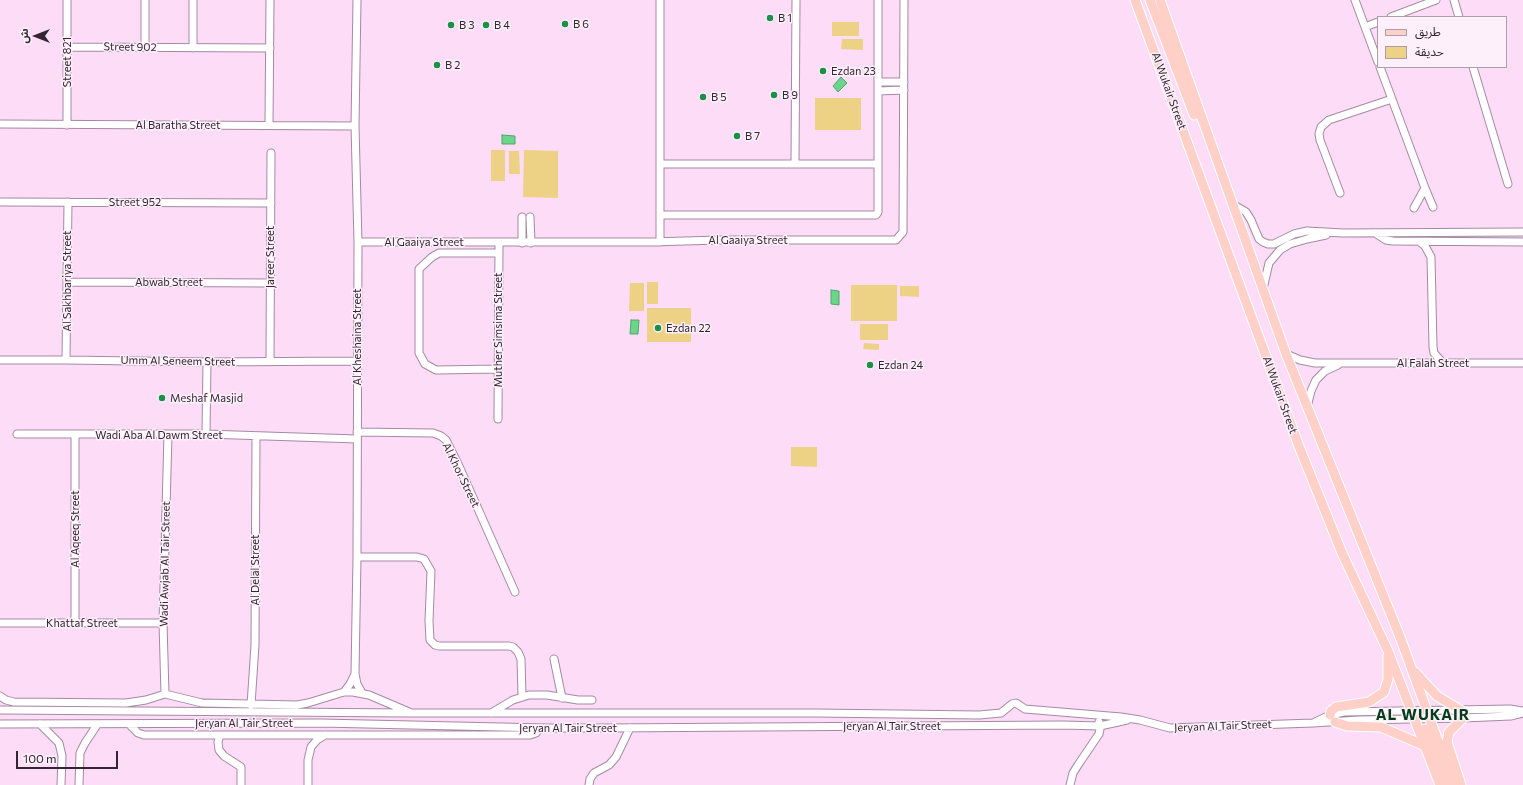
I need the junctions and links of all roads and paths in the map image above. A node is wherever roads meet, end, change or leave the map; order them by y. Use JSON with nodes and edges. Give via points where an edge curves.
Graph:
{"nodes":[{"id":1,"x":67,"y":0,"type":"edge"},
{"id":2,"x":145,"y":0,"type":"edge"},
{"id":3,"x":193,"y":0,"type":"edge"},
{"id":4,"x":270,"y":0,"type":"edge"},
{"id":5,"x":357,"y":0,"type":"edge"},
{"id":6,"x":660,"y":0,"type":"edge"},
{"id":7,"x":796,"y":0,"type":"edge"},
{"id":8,"x":878,"y":0,"type":"edge"},
{"id":9,"x":904,"y":0,"type":"edge"},
{"id":10,"x":1135,"y":0,"type":"edge"},
{"id":11,"x":1150,"y":0,"type":"edge"},
{"id":12,"x":1160,"y":0,"type":"edge"},
{"id":13,"x":1355,"y":0,"type":"edge"},
{"id":14,"x":1436,"y":0,"type":"edge"},
{"id":15,"x":1454,"y":0,"type":"edge"},
{"id":16,"x":1394,"y":16,"type":"edge"},
{"id":17,"x":1459,"y":16,"type":"edge"},
{"id":18,"x":1377,"y":22,"type":"edge"},
{"id":19,"x":1365,"y":27,"type":"junction"},
{"id":20,"x":68,"y":47,"type":"junction"},
{"id":21,"x":145,"y":47,"type":"junction"},
{"id":22,"x":193,"y":48,"type":"junction"},
{"id":23,"x":270,"y":48,"type":"junction"},
{"id":24,"x":1377,"y":59,"type":"edge"},
{"id":25,"x":1380,"y":68,"type":"edge"},
{"id":26,"x":1473,"y":68,"type":"edge"},
{"id":27,"x":878,"y":82,"type":"junction"},
{"id":28,"x":904,"y":82,"type":"junction"},
{"id":29,"x":904,"y":90,"type":"junction"},
{"id":30,"x":878,"y":91,"type":"junction"},
{"id":31,"x":1392,"y":99,"type":"junction"},
{"id":32,"x":0,"y":124,"type":"edge"},
{"id":33,"x":67,"y":125,"type":"junction"},
{"id":34,"x":270,"y":125,"type":"junction"},
{"id":35,"x":356,"y":126,"type":"junction"},
{"id":36,"x":1206,"y":132,"type":"junction"},
{"id":37,"x":271,"y":153,"type":"dead end"},
{"id":38,"x":660,"y":164,"type":"junction"},
{"id":39,"x":796,"y":164,"type":"junction"},
{"id":40,"x":878,"y":164,"type":"junction"},
{"id":41,"x":1508,"y":184,"type":"dead end"},
{"id":42,"x":1425,"y":188,"type":"junction"},
{"id":43,"x":1340,"y":192,"type":"dead end"},
{"id":44,"x":0,"y":202,"type":"edge"},
{"id":45,"x":68,"y":202,"type":"junction"},
{"id":46,"x":271,"y":203,"type":"junction"},
{"id":47,"x":1232,"y":204,"type":"junction"},
{"id":48,"x":1434,"y":207,"type":"dead end"},
{"id":49,"x":1414,"y":208,"type":"dead end"},
{"id":50,"x":660,"y":215,"type":"junction"},
{"id":51,"x":522,"y":217,"type":"dead end"},
{"id":52,"x":530,"y":217,"type":"dead end"},
{"id":53,"x":1503,"y":232,"type":"junction"},
{"id":54,"x":1523,"y":232,"type":"edge"},
{"id":55,"x":1343,"y":233,"type":"junction"},
{"id":56,"x":1375,"y":233,"type":"junction"},
{"id":57,"x":358,"y":242,"type":"junction"},
{"id":58,"x":499,"y":242,"type":"junction"},
{"id":59,"x":660,"y":242,"type":"junction"},
{"id":60,"x":1420,"y":242,"type":"junction"},
{"id":61,"x":1442,"y":242,"type":"junction"},
{"id":62,"x":1490,"y":242,"type":"junction"},
{"id":63,"x":1523,"y":242,"type":"edge"},
{"id":64,"x":522,"y":243,"type":"junction"},
{"id":65,"x":531,"y":243,"type":"junction"},
{"id":66,"x":499,"y":253,"type":"junction"},
{"id":67,"x":1431,"y":257,"type":"junction"},
{"id":68,"x":68,"y":282,"type":"junction"},
{"id":69,"x":270,"y":283,"type":"junction"},
{"id":70,"x":1263,"y":290,"type":"junction"},
{"id":71,"x":1286,"y":354,"type":"junction"},
{"id":72,"x":0,"y":360,"type":"edge"},
{"id":73,"x":66,"y":360,"type":"junction"},
{"id":74,"x":357,"y":361,"type":"junction"},
{"id":75,"x":207,"y":362,"type":"junction"},
{"id":76,"x":270,"y":362,"type":"junction"},
{"id":77,"x":1442,"y":362,"type":"junction"},
{"id":78,"x":1342,"y":363,"type":"junction"},
{"id":79,"x":1523,"y":363,"type":"edge"},
{"id":80,"x":498,"y":369,"type":"junction"},
{"id":81,"x":1308,"y":407,"type":"junction"},
{"id":82,"x":498,"y":419,"type":"dead end"},
{"id":83,"x":17,"y":434,"type":"dead end"},
{"id":84,"x":75,"y":434,"type":"junction"},
{"id":85,"x":168,"y":434,"type":"junction"},
{"id":86,"x":206,"y":434,"type":"junction"},
{"id":87,"x":357,"y":435,"type":"junction"},
{"id":88,"x":256,"y":436,"type":"junction"},
{"id":89,"x":301,"y":436,"type":"joint"},
{"id":90,"x":357,"y":557,"type":"junction"},
{"id":91,"x":514,"y":592,"type":"dead end"},
{"id":92,"x":75,"y":623,"type":"junction"},
{"id":93,"x":163,"y":623,"type":"junction"},
{"id":94,"x":0,"y":624,"type":"edge"},
{"id":95,"x":1388,"y":651,"type":"junction"},
{"id":96,"x":554,"y":659,"type":"dead end"},
{"id":97,"x":1412,"y":670,"type":"junction"},
{"id":98,"x":355,"y":674,"type":"junction"},
{"id":99,"x":344,"y":692,"type":"junction"},
{"id":100,"x":362,"y":693,"type":"junction"},
{"id":101,"x":165,"y":694,"type":"junction"},
{"id":102,"x":0,"y":696,"type":"edge"},
{"id":103,"x":522,"y":696,"type":"junction"},
{"id":104,"x":562,"y":698,"type":"junction"},
{"id":105,"x":592,"y":700,"type":"dead end"},
{"id":106,"x":251,"y":705,"type":"junction"},
{"id":107,"x":1009,"y":708,"type":"junction"},
{"id":108,"x":0,"y":710,"type":"edge"},
{"id":109,"x":72,"y":710,"type":"junction"},
{"id":110,"x":1523,"y":712,"type":"edge"},
{"id":111,"x":411,"y":713,"type":"junction"},
{"id":112,"x":491,"y":713,"type":"junction"},
{"id":113,"x":1463,"y":715,"type":"junction"},
{"id":114,"x":1095,"y":716,"type":"junction"},
{"id":115,"x":1421,"y":716,"type":"junction"},
{"id":116,"x":1333,"y":718,"type":"junction"},
{"id":117,"x":1135,"y":719,"type":"junction"},
{"id":118,"x":0,"y":724,"type":"edge"},
{"id":119,"x":40,"y":724,"type":"junction"},
{"id":120,"x":72,"y":724,"type":"junction"},
{"id":121,"x":129,"y":724,"type":"junction"},
{"id":122,"x":97,"y":725,"type":"junction"},
{"id":123,"x":1010,"y":725,"type":"junction"},
{"id":124,"x":458,"y":726,"type":"junction"},
{"id":125,"x":1100,"y":726,"type":"junction"},
{"id":126,"x":540,"y":728,"type":"junction"},
{"id":127,"x":630,"y":728,"type":"junction"},
{"id":128,"x":220,"y":735,"type":"junction"},
{"id":129,"x":303,"y":735,"type":"junction"},
{"id":130,"x":325,"y":735,"type":"junction"},
{"id":131,"x":458,"y":735,"type":"junction"},
{"id":132,"x":1424,"y":746,"type":"junction"},
{"id":133,"x":311,"y":747,"type":"junction"},
{"id":134,"x":1436,"y":780,"type":"edge"},
{"id":135,"x":61,"y":785,"type":"edge"},
{"id":136,"x":79,"y":785,"type":"edge"},
{"id":137,"x":241,"y":785,"type":"edge"},
{"id":138,"x":308,"y":785,"type":"edge"},
{"id":139,"x":590,"y":785,"type":"edge"},
{"id":140,"x":1070,"y":785,"type":"edge"},
{"id":141,"x":1440,"y":785,"type":"edge"},
{"id":142,"x":1447,"y":785,"type":"edge"},
{"id":143,"x":1454,"y":785,"type":"edge"},
{"id":144,"x":1461,"y":785,"type":"edge"}],
"edges":[{"from":1,"to":20,"type":"street","name":"Street 821"},
{"from":2,"to":21,"type":"street"},
{"from":3,"to":22,"type":"street"},
{"from":4,"to":23,"type":"street"},
{"from":5,"to":35,"type":"street","name":"Al Kheshaina Street"},
{"from":6,"to":38,"type":"street"},
{"from":7,"to":39,"type":"street"},
{"from":8,"to":27,"type":"street"},
{"from":9,"to":28,"type":"street","name":"Al Gaaiya Street"},
{"from":10,"to":95,"type":"main road","name":"Al Wukair Street","via":[[1300,449],[1342,553]]},
{"from":11,"to":36,"type":"main road","via":[[1188,101]]},
{"from":12,"to":36,"type":"main road","name":"Al Wukair Street"},
{"from":13,"to":19,"type":"street"},
{"from":14,"to":16,"type":"street"},
{"from":15,"to":17,"type":"street"},
{"from":18,"to":19,"type":"street"},
{"from":19,"to":24,"type":"street"},
{"from":20,"to":21,"type":"street","name":"Street 902"},
{"from":20,"to":33,"type":"street","name":"Street 821"},
{"from":21,"to":22,"type":"street","name":"Street 902"},
{"from":22,"to":23,"type":"street","name":"Street 902"},
{"from":23,"to":34,"type":"street"},
{"from":25,"to":31,"type":"street"},
{"from":26,"to":41,"type":"street"},
{"from":27,"to":28,"type":"street"},
{"from":27,"to":30,"type":"street"},
{"from":28,"to":29,"type":"street","name":"Al Gaaiya Street"},
{"from":29,"to":30,"type":"street"},
{"from":29,"to":59,"type":"street","name":"Al Gaaiya Street","via":[[903,232],[896,240]]},
{"from":30,"to":40,"type":"street"},
{"from":31,"to":42,"type":"street"},
{"from":31,"to":43,"type":"street","via":[[1329,120],[1321,127],[1320,140]]},
{"from":32,"to":33,"type":"street","name":"Al Baratha Street"},
{"from":33,"to":34,"type":"street","name":"Al Baratha Street"},
{"from":34,"to":35,"type":"street","name":"Al Baratha Street"},
{"from":35,"to":57,"type":"street","name":"Al Kheshaina Street"},
{"from":36,"to":47,"type":"main road","name":"Al Wukair Street"},
{"from":37,"to":46,"type":"street","name":"Jareer Street"},
{"from":38,"to":39,"type":"street"},
{"from":38,"to":50,"type":"street"},
{"from":39,"to":40,"type":"street"},
{"from":40,"to":50,"type":"street","via":[[878,212],[874,216]]},
{"from":42,"to":48,"type":"street"},
{"from":42,"to":49,"type":"street"},
{"from":44,"to":45,"type":"street","name":"Street 952"},
{"from":45,"to":46,"type":"street","name":"Street 952"},
{"from":45,"to":68,"type":"street","name":"Al Sakhbariya Street"},
{"from":46,"to":69,"type":"street","name":"Jareer Street"},
{"from":47,"to":55,"type":"street","via":[[1249,217],[1259,239],[1265,244],[1274,244],[1288,236],[1307,232]]},
{"from":47,"to":70,"type":"main road","name":"Al Wukair Street"},
{"from":50,"to":59,"type":"street"},
{"from":51,"to":64,"type":"street"},
{"from":52,"to":65,"type":"street"},
{"from":53,"to":54,"type":"street"},
{"from":53,"to":56,"type":"street"},
{"from":53,"to":62,"type":"street"},
{"from":55,"to":56,"type":"street"},
{"from":55,"to":70,"type":"street","via":[[1307,239],[1280,250],[1269,263]]},
{"from":56,"to":60,"type":"street","via":[[1386,240]]},
{"from":57,"to":58,"type":"street","name":"Al Gaaiya Street"},
{"from":57,"to":74,"type":"street","name":"Al Kheshaina Street"},
{"from":58,"to":64,"type":"street","name":"Al Gaaiya Street"},
{"from":58,"to":66,"type":"street","name":"Muther Simsima Street"},
{"from":59,"to":65,"type":"street","name":"Al Gaaiya Street"},
{"from":60,"to":61,"type":"street"},
{"from":60,"to":67,"type":"street"},
{"from":61,"to":62,"type":"street"},
{"from":61,"to":67,"type":"street"},
{"from":62,"to":63,"type":"street"},
{"from":64,"to":65,"type":"street","name":"Al Gaaiya Street"},
{"from":66,"to":80,"type":"street","name":"Muther Simsima Street"},
{"from":66,"to":80,"type":"street","via":[[439,253],[419,269],[419,353],[425,364],[436,370]]},
{"from":67,"to":77,"type":"street","via":[[1433,347],[1434,353]]},
{"from":68,"to":69,"type":"street","name":"Abwab Street"},
{"from":68,"to":73,"type":"street","name":"Al Sakhbariya Street"},
{"from":69,"to":76,"type":"street","name":"Jareer Street"},
{"from":70,"to":71,"type":"main road","name":"Al Wukair Street"},
{"from":71,"to":78,"type":"street","name":"Al Falah Street","via":[[1308,362]]},
{"from":71,"to":81,"type":"main road","name":"Al Wukair Street"},
{"from":72,"to":73,"type":"street","name":"Umm Al Seneem Street"},
{"from":73,"to":75,"type":"street","name":"Umm Al Seneem Street"},
{"from":74,"to":76,"type":"street","name":"Umm Al Seneem Street"},
{"from":74,"to":87,"type":"street","name":"Al Kheshaina Street"},
{"from":75,"to":76,"type":"street","name":"Umm Al Seneem Street"},
{"from":75,"to":86,"type":"street"},
{"from":77,"to":78,"type":"street","name":"Al Falah Street"},
{"from":77,"to":79,"type":"street","name":"Al Falah Street"},
{"from":78,"to":81,"type":"street","name":"Al Falah Street","via":[[1325,370],[1316,380]]},
{"from":80,"to":82,"type":"street","name":"Muther Simsima Street"},
{"from":81,"to":97,"type":"main road","name":"Al Wukair Street"},
{"from":83,"to":84,"type":"street","name":"Wadi Aba Al Dawm Street"},
{"from":84,"to":85,"type":"street","name":"Wadi Aba Al Dawm Street"},
{"from":84,"to":92,"type":"street","name":"Al Aqeeq Street"},
{"from":85,"to":86,"type":"street","name":"Wadi Aba Al Dawm Street"},
{"from":85,"to":93,"type":"street","name":"Wadi Awjab Al Tair Street"},
{"from":86,"to":88,"type":"street","name":"Wadi Aba Al Dawm Street"},
{"from":87,"to":89,"type":"street","name":"Al Khor Street"},
{"from":87,"to":90,"type":"street","name":"Al Kheshaina Street"},
{"from":87,"to":91,"type":"street","name":"Al Khor Street","via":[[434,433],[446,440]]},
{"from":88,"to":89,"type":"street","name":"Wadi Aba Al Dawm Street"},
{"from":88,"to":106,"type":"street","name":"Al Delal Street","via":[[255,645]]},
{"from":90,"to":98,"type":"street","name":"Al Kheshaina Street"},
{"from":90,"to":103,"type":"street","via":[[424,559],[431,570],[430,640],[435,645],[509,646],[517,650],[521,656]]},
{"from":92,"to":93,"type":"street","name":"Khattaf Street"},
{"from":92,"to":94,"type":"street","name":"Khattaf Street"},
{"from":93,"to":101,"type":"street","name":"Wadi Awjab Al Tair Street"},
{"from":95,"to":115,"type":"main road","name":"Al Wukair Street"},
{"from":95,"to":116,"type":"main road","via":[[1388,679],[1384,692],[1369,702],[1336,707],[1331,711]]},
{"from":96,"to":104,"type":"street"},
{"from":97,"to":113,"type":"main road","via":[[1437,696]]},
{"from":97,"to":115,"type":"main road","name":"Al Wukair Street"},
{"from":98,"to":99,"type":"street"},
{"from":98,"to":100,"type":"street","name":"Al Kheshaina Street"},
{"from":99,"to":100,"type":"street","name":"Jeryan Al Tair Street"},
{"from":99,"to":106,"type":"street","name":"Jeryan Al Tair Street","via":[[303,704]]},
{"from":100,"to":111,"type":"street","name":"Jeryan Al Tair Street"},
{"from":101,"to":102,"type":"street","via":[[126,703],[14,702]]},
{"from":101,"to":106,"type":"street","name":"Jeryan Al Tair Street","via":[[196,703]]},
{"from":103,"to":104,"type":"street","via":[[540,694]]},
{"from":103,"to":112,"type":"street"},
{"from":104,"to":105,"type":"street"},
{"from":107,"to":112,"type":"street","name":"Jeryan Al Tair Street","via":[[1001,713],[978,715]]},
{"from":107,"to":114,"type":"street","name":"Jeryan Al Tair Street","via":[[1016,703],[1025,709]]},
{"from":107,"to":123,"type":"street"},
{"from":108,"to":109,"type":"street","name":"Jeryan Al Tair Street"},
{"from":109,"to":111,"type":"street","name":"Jeryan Al Tair Street"},
{"from":109,"to":120,"type":"street"},
{"from":110,"to":113,"type":"street","name":"Jeryan Al Tair Street","via":[[1516,715]]},
{"from":111,"to":112,"type":"street","name":"Jeryan Al Tair Street"},
{"from":113,"to":115,"type":"street","name":"Jeryan Al Tair Street"},
{"from":113,"to":144,"type":"main road","via":[[1449,732],[1447,742]]},
{"from":114,"to":117,"type":"street","name":"Jeryan Al Tair Street"},
{"from":114,"to":125,"type":"street"},
{"from":115,"to":116,"type":"street","name":"Jeryan Al Tair Street","via":[[1359,720]]},
{"from":115,"to":132,"type":"main road","name":"Al Wukair Street"},
{"from":115,"to":142,"type":"main road"},
{"from":115,"to":143,"type":"main road","name":"Al Wukair Street"},
{"from":116,"to":117,"type":"street","name":"Jeryan Al Tair Street","via":[[1313,723],[1170,728]]},
{"from":116,"to":132,"type":"main road","via":[[1347,726],[1381,727]]},
{"from":117,"to":125,"type":"street","name":"Jeryan Al Tair Street"},
{"from":118,"to":119,"type":"street","name":"Jeryan Al Tair Street"},
{"from":119,"to":120,"type":"street","name":"Jeryan Al Tair Street"},
{"from":119,"to":135,"type":"street","via":[[59,743],[62,756]]},
{"from":120,"to":122,"type":"street","name":"Jeryan Al Tair Street"},
{"from":121,"to":122,"type":"street","name":"Jeryan Al Tair Street"},
{"from":121,"to":124,"type":"street","name":"Jeryan Al Tair Street","via":[[321,723]]},
{"from":121,"to":128,"type":"street","via":[[135,731],[144,735]]},
{"from":122,"to":136,"type":"street","via":[[80,753]]},
{"from":123,"to":125,"type":"street","name":"Jeryan Al Tair Street"},
{"from":123,"to":127,"type":"street","name":"Jeryan Al Tair Street"},
{"from":124,"to":126,"type":"street","name":"Jeryan Al Tair Street"},
{"from":124,"to":131,"type":"street"},
{"from":125,"to":140,"type":"street","via":[[1099,734],[1073,773]]},
{"from":126,"to":127,"type":"street","name":"Jeryan Al Tair Street"},
{"from":126,"to":131,"type":"street","via":[[530,735]]},
{"from":127,"to":139,"type":"street","via":[[616,757],[594,773]]},
{"from":128,"to":129,"type":"street"},
{"from":128,"to":137,"type":"street","via":[[219,750],[241,767]]},
{"from":129,"to":130,"type":"street"},
{"from":129,"to":133,"type":"street"},
{"from":130,"to":131,"type":"street"},
{"from":130,"to":133,"type":"street"},
{"from":132,"to":134,"type":"main road","name":"Al Wukair Street"},
{"from":133,"to":138,"type":"street"},
{"from":134,"to":141,"type":"main road","name":"Al Wukair Street"}]}
